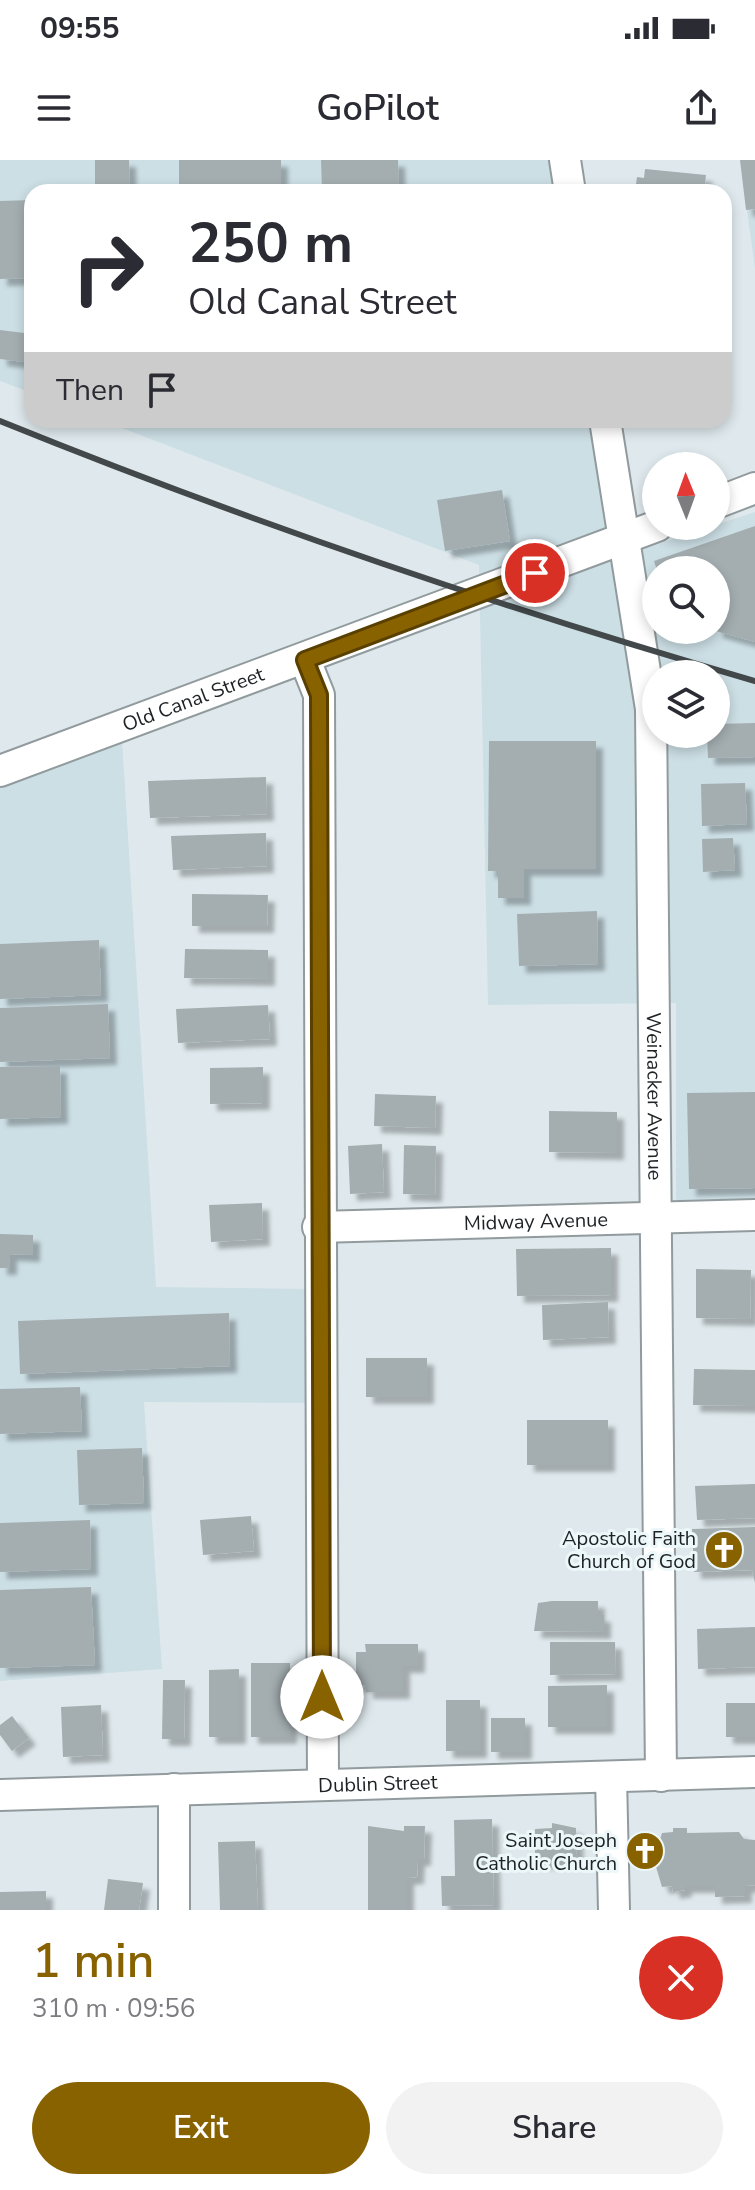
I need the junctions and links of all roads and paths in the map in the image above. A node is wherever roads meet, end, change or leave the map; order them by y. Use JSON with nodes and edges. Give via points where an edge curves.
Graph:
{"nodes":[{"id":1,"x":565,"y":160,"type":"edge"},
{"id":2,"x":569,"y":184,"type":"edge"},
{"id":3,"x":606,"y":428,"type":"edge"},
{"id":4,"x":755,"y":488,"type":"edge"},
{"id":5,"x":730,"y":498,"type":"edge"},
{"id":6,"x":642,"y":532,"type":"edge"},
{"id":7,"x":624,"y":539,"type":"junction"},
{"id":8,"x":305,"y":660,"type":"junction"},
{"id":9,"x":0,"y":771,"type":"edge"},
{"id":10,"x":755,"y":1215,"type":"edge"},
{"id":11,"x":658,"y":1218,"type":"junction"},
{"id":12,"x":318,"y":1227,"type":"junction"},
{"id":13,"x":755,"y":1772,"type":"edge"},
{"id":14,"x":661,"y":1776,"type":"junction"},
{"id":15,"x":611,"y":1777,"type":"junction"},
{"id":16,"x":323,"y":1785,"type":"junction"},
{"id":17,"x":174,"y":1789,"type":"junction"},
{"id":18,"x":0,"y":1795,"type":"edge"},
{"id":19,"x":174,"y":1910,"type":"edge"},
{"id":20,"x":614,"y":1910,"type":"edge"}],
"edges":[{"from":1,"to":2,"type":"street"},
{"from":3,"to":7,"type":"street","name":"Weinacker Avenue"},
{"from":4,"to":5,"type":"street"},
{"from":6,"to":7,"type":"street","name":"Old Canal Street"},
{"from":7,"to":8,"type":"street","name":"Old Canal Street"},
{"from":7,"to":11,"type":"street","name":"Weinacker Avenue","via":[[651,709]]},
{"from":8,"to":9,"type":"street","name":"Old Canal Street"},
{"from":8,"to":12,"type":"street","via":[[319,695]]},
{"from":10,"to":11,"type":"street","name":"Midway Avenue"},
{"from":11,"to":12,"type":"street","name":"Midway Avenue"},
{"from":11,"to":14,"type":"street","name":"Weinacker Avenue"},
{"from":12,"to":16,"type":"street"},
{"from":13,"to":14,"type":"street","name":"Dublin Street"},
{"from":14,"to":15,"type":"street","name":"Dublin Street"},
{"from":15,"to":16,"type":"street","name":"Dublin Street"},
{"from":15,"to":20,"type":"street"},
{"from":16,"to":17,"type":"street","name":"Dublin Street"},
{"from":17,"to":18,"type":"street","name":"Dublin Street"},
{"from":17,"to":19,"type":"street"}]}
